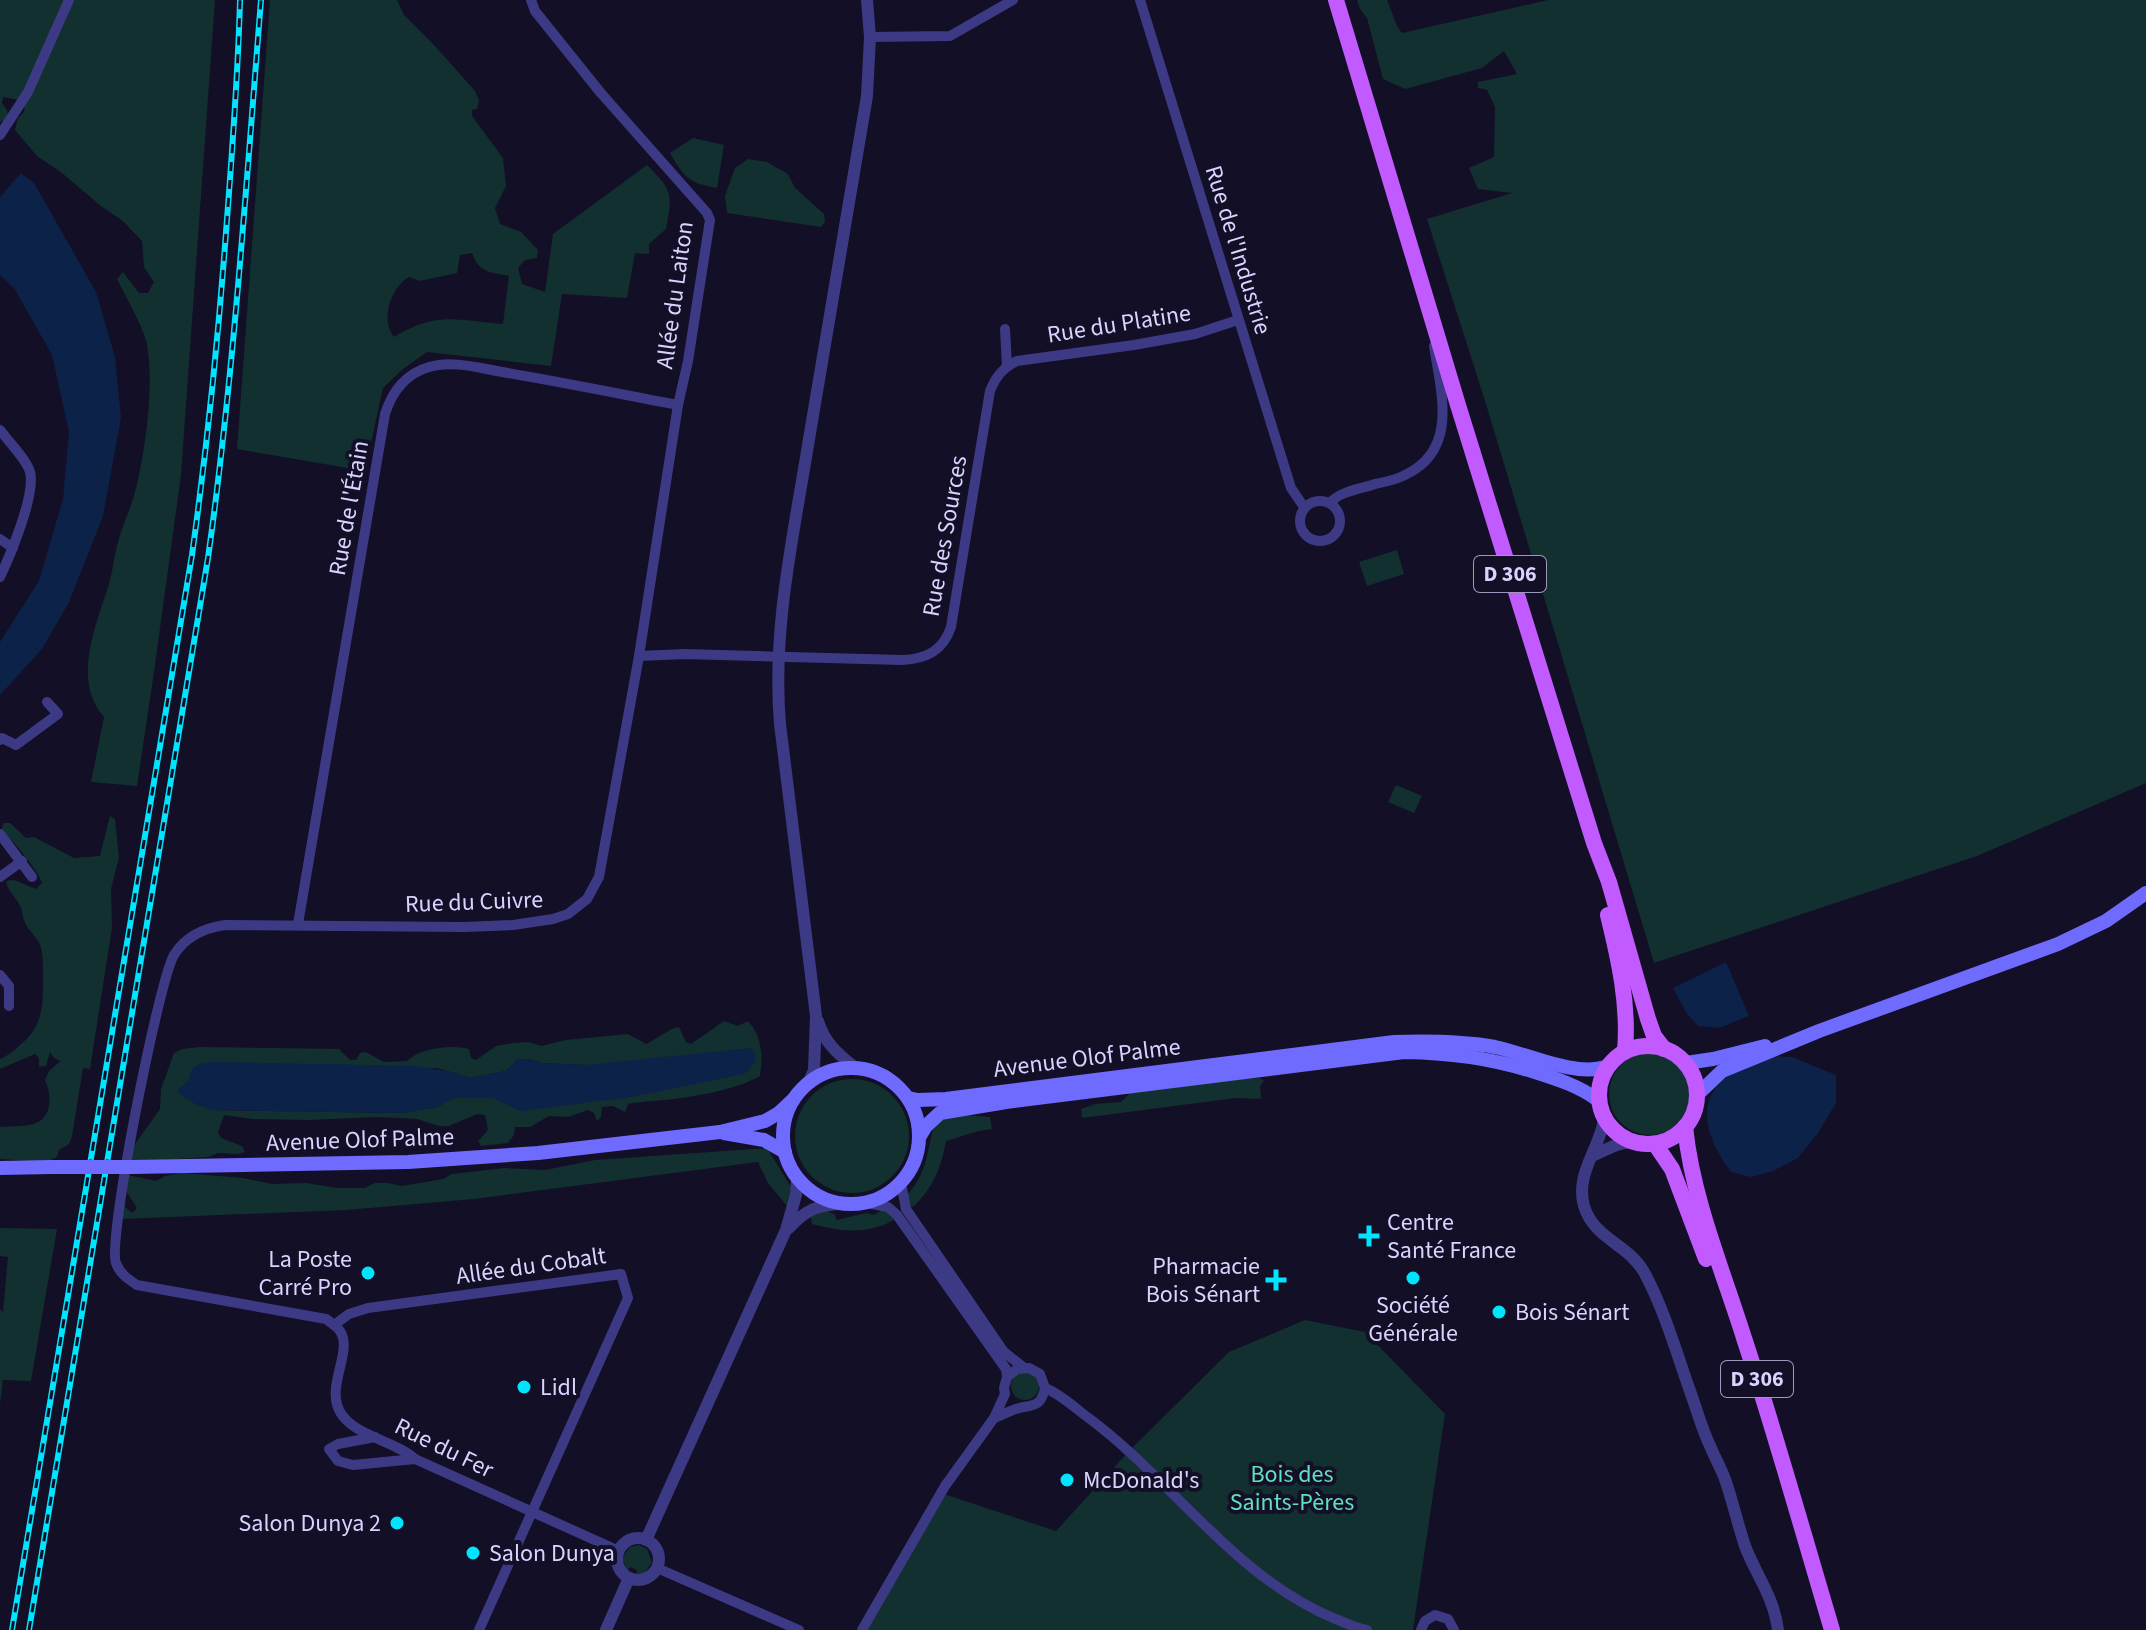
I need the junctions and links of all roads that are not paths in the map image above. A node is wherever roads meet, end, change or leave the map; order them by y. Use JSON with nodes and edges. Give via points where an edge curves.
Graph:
{"nodes":[{"id":1,"x":69,"y":0,"type":"edge"},
{"id":2,"x":531,"y":0,"type":"edge"},
{"id":3,"x":867,"y":0,"type":"edge"},
{"id":4,"x":1013,"y":0,"type":"edge"},
{"id":5,"x":1140,"y":0,"type":"edge"},
{"id":6,"x":1336,"y":0,"type":"edge"},
{"id":7,"x":870,"y":37,"type":"junction"},
{"id":8,"x":0,"y":135,"type":"edge"},
{"id":9,"x":1427,"y":305,"type":"junction"},
{"id":10,"x":1238,"y":320,"type":"junction"},
{"id":11,"x":1005,"y":329,"type":"dead end"},
{"id":12,"x":1007,"y":366,"type":"junction"},
{"id":13,"x":678,"y":405,"type":"junction"},
{"id":14,"x":0,"y":430,"type":"edge"},
{"id":15,"x":1330,"y":503,"type":"junction"},
{"id":16,"x":1304,"y":507,"type":"junction"},
{"id":17,"x":0,"y":539,"type":"edge"},
{"id":18,"x":13,"y":548,"type":"junction"},
{"id":19,"x":0,"y":577,"type":"edge"},
{"id":20,"x":639,"y":656,"type":"junction"},
{"id":21,"x":778,"y":657,"type":"junction"},
{"id":22,"x":47,"y":702,"type":"dead end"},
{"id":23,"x":0,"y":740,"type":"edge"},
{"id":24,"x":0,"y":834,"type":"edge"},
{"id":25,"x":1594,"y":843,"type":"junction"},
{"id":26,"x":22,"y":861,"type":"junction"},
{"id":27,"x":0,"y":877,"type":"edge"},
{"id":28,"x":32,"y":877,"type":"dead end"},
{"id":29,"x":2146,"y":893,"type":"edge"},
{"id":30,"x":298,"y":924,"type":"junction"},
{"id":31,"x":0,"y":975,"type":"edge"},
{"id":32,"x":9,"y":1006,"type":"dead end"},
{"id":33,"x":816,"y":1016,"type":"junction"},
{"id":34,"x":1819,"y":1031,"type":"junction"},
{"id":35,"x":1664,"y":1049,"type":"junction"},
{"id":36,"x":1625,"y":1051,"type":"junction"},
{"id":37,"x":1271,"y":1063,"type":"junction"},
{"id":38,"x":1686,"y":1063,"type":"junction"},
{"id":39,"x":854,"y":1067,"type":"junction"},
{"id":40,"x":1606,"y":1067,"type":"junction"},
{"id":41,"x":809,"y":1082,"type":"junction"},
{"id":42,"x":1699,"y":1093,"type":"junction"},
{"id":43,"x":908,"y":1098,"type":"junction"},
{"id":44,"x":793,"y":1100,"type":"junction"},
{"id":45,"x":1598,"y":1100,"type":"junction"},
{"id":46,"x":1604,"y":1120,"type":"junction"},
{"id":47,"x":1685,"y":1127,"type":"junction"},
{"id":48,"x":720,"y":1132,"type":"junction"},
{"id":49,"x":920,"y":1136,"type":"junction"},
{"id":50,"x":1631,"y":1142,"type":"junction"},
{"id":51,"x":1655,"y":1144,"type":"junction"},
{"id":52,"x":785,"y":1152,"type":"junction"},
{"id":53,"x":1592,"y":1156,"type":"junction"},
{"id":54,"x":0,"y":1168,"type":"edge"},
{"id":55,"x":797,"y":1178,"type":"junction"},
{"id":56,"x":901,"y":1183,"type":"junction"},
{"id":57,"x":867,"y":1203,"type":"junction"},
{"id":58,"x":844,"y":1204,"type":"junction"},
{"id":59,"x":786,"y":1230,"type":"junction"},
{"id":60,"x":334,"y":1325,"type":"junction"},
{"id":61,"x":1023,"y":1367,"type":"junction"},
{"id":62,"x":1007,"y":1377,"type":"junction"},
{"id":63,"x":1045,"y":1388,"type":"junction"},
{"id":64,"x":1005,"y":1394,"type":"junction"},
{"id":65,"x":1021,"y":1407,"type":"junction"},
{"id":66,"x":994,"y":1418,"type":"junction"},
{"id":67,"x":375,"y":1437,"type":"junction"},
{"id":68,"x":415,"y":1459,"type":"junction"},
{"id":69,"x":532,"y":1513,"type":"junction"},
{"id":70,"x":646,"y":1540,"type":"junction"},
{"id":71,"x":619,"y":1551,"type":"junction"},
{"id":72,"x":657,"y":1568,"type":"junction"},
{"id":73,"x":629,"y":1578,"type":"junction"},
{"id":74,"x":479,"y":1630,"type":"edge"},
{"id":75,"x":606,"y":1630,"type":"edge"},
{"id":76,"x":799,"y":1630,"type":"edge"},
{"id":77,"x":862,"y":1630,"type":"edge"},
{"id":78,"x":1367,"y":1630,"type":"edge"},
{"id":79,"x":1421,"y":1630,"type":"edge"},
{"id":80,"x":1454,"y":1630,"type":"edge"},
{"id":81,"x":1778,"y":1630,"type":"edge"},
{"id":82,"x":1821,"y":1630,"type":"edge"},
{"id":83,"x":1832,"y":1630,"type":"edge"}],
"edges":[{"from":1,"to":8,"type":"street","via":[[28,92]]},
{"from":2,"to":13,"type":"street","name":"Allée du Laiton","via":[[600,92],[710,220]]},
{"from":3,"to":7,"type":"street"},
{"from":4,"to":7,"type":"street","via":[[950,36]]},
{"from":5,"to":10,"type":"street","name":"Rue de l'Industrie"},
{"from":6,"to":9,"type":"main road","number":"D 306"},
{"from":7,"to":21,"type":"street","via":[[867,96],[789,559]]},
{"from":9,"to":15,"type":"street","via":[[1443,404],[1436,445],[1429,458],[1405,476]]},
{"from":9,"to":25,"type":"main road","number":"D 306"},
{"from":10,"to":12,"type":"street","name":"Rue du Platine","via":[[1195,334]]},
{"from":10,"to":16,"type":"street","name":"Rue de l'Industrie","via":[[1291,488]]},
{"from":11,"to":12,"type":"street"},
{"from":12,"to":21,"type":"street","name":"Rue des Sources","via":[[990,391],[951,627],[941,646],[916,659]]},
{"from":13,"to":20,"type":"street","name":"Allée du Laiton"},
{"from":13,"to":30,"type":"street","name":"Rue de l'Étain","via":[[445,364],[420,370],[393,393],[385,414]]},
{"from":14,"to":18,"type":"street","via":[[30,472]]},
{"from":15,"to":16,"type":"street"},
{"from":15,"to":16,"type":"street","via":[[1340,517],[1328,540],[1303,533]]},
{"from":17,"to":18,"type":"street"},
{"from":18,"to":19,"type":"street"},
{"from":20,"to":21,"type":"street","name":"Rue des Sources"},
{"from":20,"to":30,"type":"street","name":"Rue du Cuivre","via":[[602,867],[592,893],[578,907],[553,919],[513,925]]},
{"from":21,"to":33,"type":"street","via":[[780,724]]},
{"from":22,"to":23,"type":"street","via":[[58,714],[16,745]]},
{"from":24,"to":26,"type":"street"},
{"from":25,"to":35,"type":"main road","number":"D 306","via":[[1648,1019]]},
{"from":25,"to":36,"type":"main road","number":"D 306","via":[[1624,989]]},
{"from":26,"to":27,"type":"street"},
{"from":26,"to":28,"type":"street"},
{"from":29,"to":34,"type":"main road","via":[[2106,921],[2058,944]]},
{"from":30,"to":60,"type":"street","name":"Rue du Cuivre","via":[[211,927],[191,937],[172,959],[123,1181],[115,1263],[137,1285],[314,1316]]},
{"from":31,"to":32,"type":"street","via":[[9,986]]},
{"from":33,"to":39,"type":"street","via":[[831,1048]]},
{"from":33,"to":41,"type":"street"},
{"from":34,"to":38,"type":"main road"},
{"from":34,"to":42,"type":"main road","via":[[1722,1071]]},
{"from":35,"to":36,"type":"main road","via":[[1638,1046]]},
{"from":35,"to":38,"type":"main road"},
{"from":36,"to":40,"type":"main road"},
{"from":37,"to":40,"type":"main road","via":[[1394,1042],[1446,1041],[1496,1047],[1580,1070]]},
{"from":37,"to":43,"type":"main road","name":"Avenue Olof Palme","via":[[927,1101]]},
{"from":37,"to":45,"type":"main road","via":[[1431,1052],[1488,1058],[1584,1090]]},
{"from":37,"to":49,"type":"main road","name":"Avenue Olof Palme","via":[[947,1112],[933,1118]]},
{"from":38,"to":42,"type":"main road"},
{"from":39,"to":41,"type":"main road"},
{"from":39,"to":43,"type":"main road","via":[[885,1076]]},
{"from":40,"to":45,"type":"main road"},
{"from":41,"to":44,"type":"main road"},
{"from":42,"to":47,"type":"main road"},
{"from":43,"to":49,"type":"main road"},
{"from":44,"to":48,"type":"main road","name":"Avenue Olof Palme","via":[[765,1121]]},
{"from":44,"to":52,"type":"main road","via":[[784,1125]]},
{"from":45,"to":46,"type":"main road"},
{"from":46,"to":50,"type":"main road"},
{"from":46,"to":53,"type":"street"},
{"from":47,"to":51,"type":"main road"},
{"from":47,"to":83,"type":"main road","number":"D 306","via":[[1700,1206]]},
{"from":48,"to":52,"type":"main road","name":"Avenue Olof Palme","via":[[764,1140]]},
{"from":48,"to":54,"type":"main road","name":"Avenue Olof Palme","bridge":true,"via":[[408,1162]]},
{"from":49,"to":56,"type":"main road","via":[[913,1167]]},
{"from":50,"to":51,"type":"main road"},
{"from":50,"to":53,"type":"street"},
{"from":51,"to":82,"type":"main road","number":"D 306","via":[[1672,1169],[1725,1313]]},
{"from":52,"to":55,"type":"main road"},
{"from":53,"to":81,"type":"street","via":[[1584,1172],[1583,1204],[1593,1226],[1637,1262],[1653,1291]]},
{"from":55,"to":58,"type":"main road","via":[[818,1196]]},
{"from":55,"to":59,"type":"street"},
{"from":56,"to":57,"type":"main road"},
{"from":56,"to":61,"type":"street","via":[[906,1209],[1004,1352]]},
{"from":57,"to":58,"type":"main road"},
{"from":57,"to":62,"type":"street","via":[[888,1207],[897,1215]]},
{"from":58,"to":59,"type":"street","via":[[808,1210]]},
{"from":59,"to":70,"type":"street"},
{"from":60,"to":67,"type":"street","name":"Rue du Fer","via":[[344,1343],[337,1406],[349,1423]]},
{"from":60,"to":69,"type":"street","name":"Allée du Cobalt","via":[[368,1308],[621,1274],[628,1298]]},
{"from":61,"to":62,"type":"street"},
{"from":61,"to":63,"type":"street","via":[[1040,1374]]},
{"from":62,"to":64,"type":"street"},
{"from":63,"to":65,"type":"street","via":[[1040,1401]]},
{"from":63,"to":78,"type":"street","via":[[1116,1438],[1251,1569],[1305,1605]]},
{"from":64,"to":65,"type":"street"},
{"from":64,"to":66,"type":"street"},
{"from":65,"to":66,"type":"street"},
{"from":66,"to":77,"type":"street","via":[[945,1486]]},
{"from":67,"to":68,"type":"street","name":"Rue du Fer"},
{"from":67,"to":68,"type":"street","via":[[329,1449],[338,1461],[353,1465]]},
{"from":68,"to":69,"type":"street","name":"Rue du Fer"},
{"from":69,"to":71,"type":"street","name":"Rue du Fer"},
{"from":69,"to":74,"type":"street"},
{"from":70,"to":71,"type":"street","via":[[630,1540]]},
{"from":70,"to":72,"type":"street","via":[[657,1552]]},
{"from":71,"to":73,"type":"street","via":[[618,1567]]},
{"from":72,"to":73,"type":"street","via":[[645,1579]]},
{"from":72,"to":76,"type":"street"},
{"from":73,"to":75,"type":"street"},
{"from":79,"to":80,"type":"street","via":[[1435,1615],[1448,1619]]}]}
